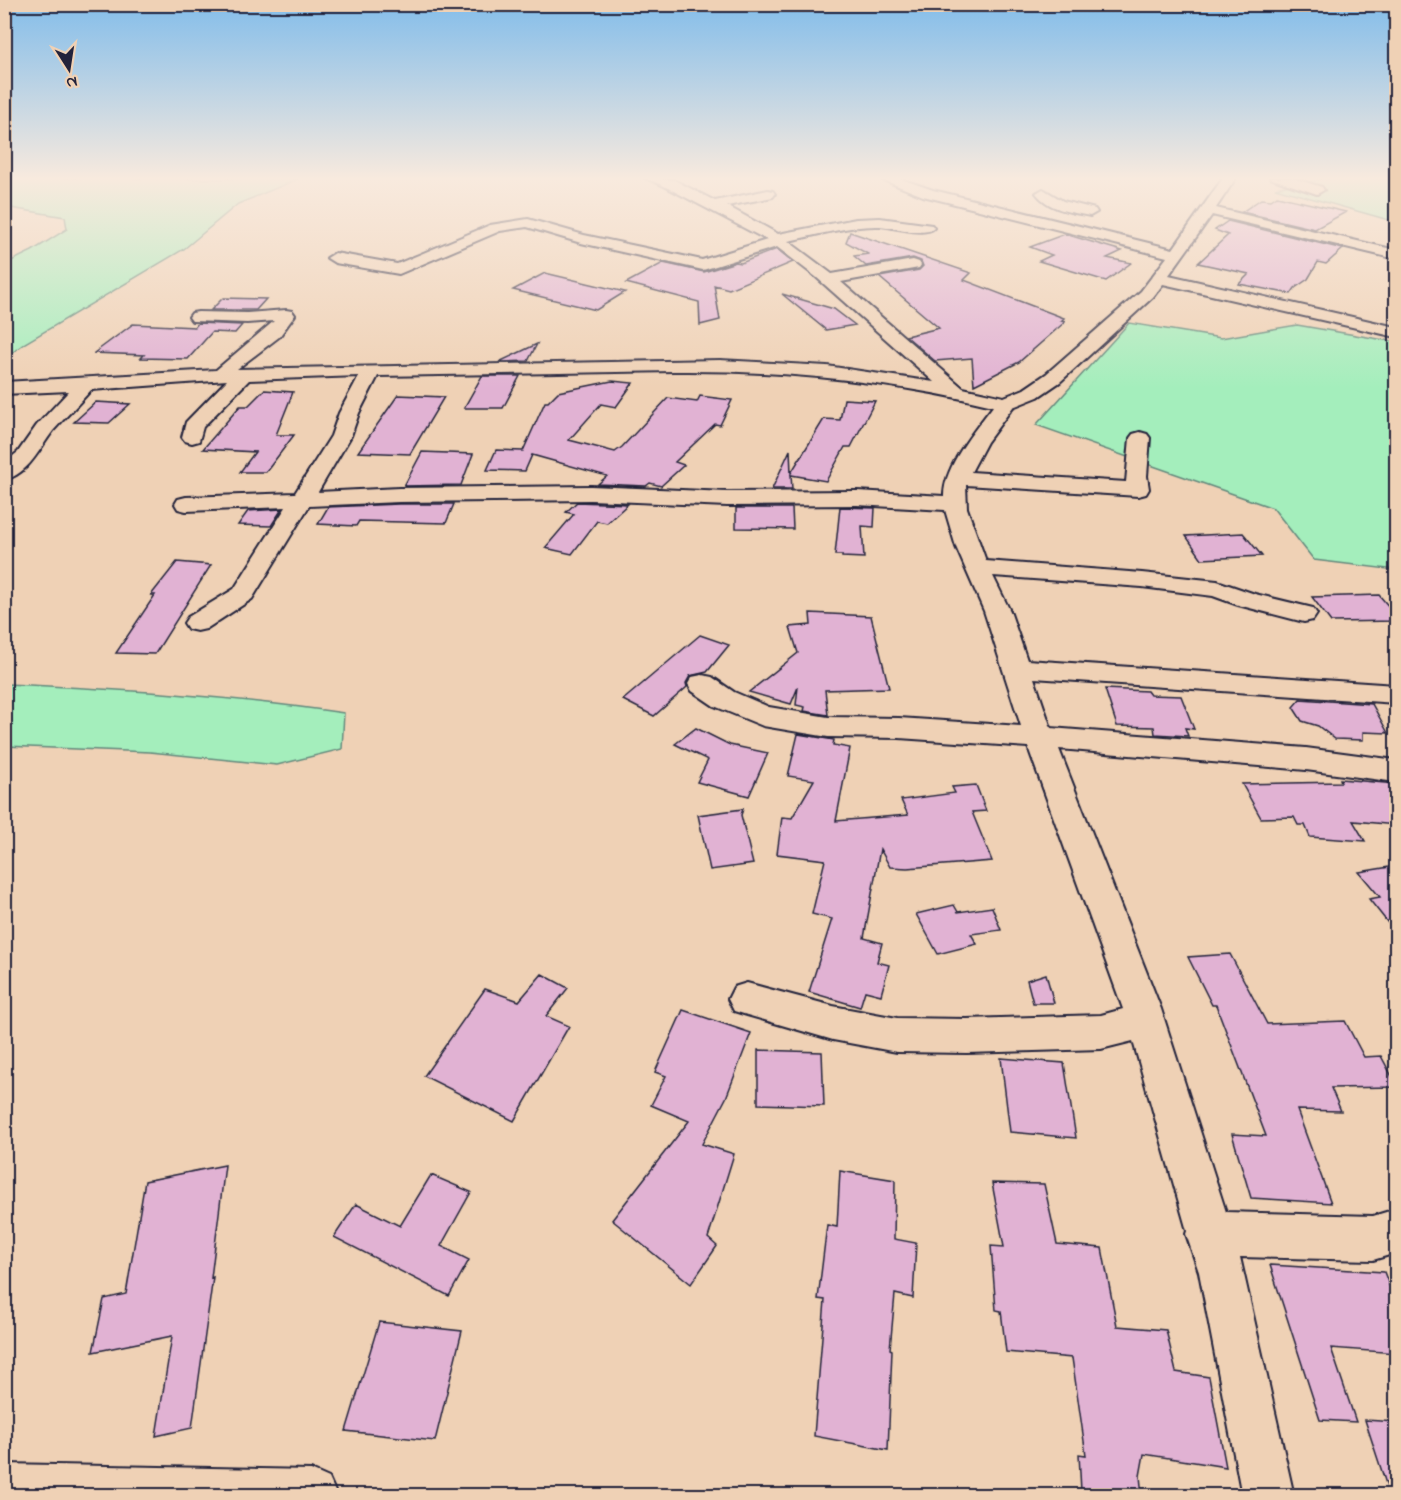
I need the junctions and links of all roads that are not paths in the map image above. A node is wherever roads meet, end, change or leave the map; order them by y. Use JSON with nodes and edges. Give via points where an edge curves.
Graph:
{"nodes":[{"id":1,"x":448,"y":248,"type":"edge"},
{"id":2,"x":622,"y":248,"type":"edge"},
{"id":3,"x":760,"y":248,"type":"edge"},
{"id":4,"x":787,"y":248,"type":"edge"},
{"id":5,"x":1160,"y":248,"type":"edge"},
{"id":6,"x":1179,"y":248,"type":"edge"},
{"id":7,"x":1370,"y":248,"type":"edge"},
{"id":8,"x":1176,"y":252,"type":"junction"},
{"id":9,"x":1396,"y":254,"type":"edge"},
{"id":10,"x":335,"y":258,"type":"dead end"},
{"id":11,"x":913,"y":266,"type":"dead end"},
{"id":12,"x":828,"y":280,"type":"junction"},
{"id":13,"x":198,"y":317,"type":"dead end"},
{"id":14,"x":1396,"y":332,"type":"edge"},
{"id":15,"x":371,"y":371,"type":"junction"},
{"id":16,"x":244,"y":374,"type":"junction"},
{"id":17,"x":220,"y":376,"type":"junction"},
{"id":18,"x":85,"y":385,"type":"junction"},
{"id":19,"x":4,"y":388,"type":"edge"},
{"id":20,"x":956,"y":391,"type":"junction"},
{"id":21,"x":1006,"y":403,"type":"junction"},
{"id":22,"x":192,"y":437,"type":"dead end"},
{"id":23,"x":1140,"y":438,"type":"dead end"},
{"id":24,"x":4,"y":474,"type":"edge"},
{"id":25,"x":957,"y":491,"type":"junction"},
{"id":26,"x":300,"y":500,"type":"junction"},
{"id":27,"x":186,"y":504,"type":"dead end"},
{"id":28,"x":978,"y":568,"type":"junction"},
{"id":29,"x":1304,"y":614,"type":"dead end"},
{"id":30,"x":197,"y":623,"type":"dead end"},
{"id":31,"x":1016,"y":668,"type":"junction"},
{"id":32,"x":702,"y":684,"type":"dead end"},
{"id":33,"x":1396,"y":694,"type":"edge"},
{"id":34,"x":1040,"y":738,"type":"junction"},
{"id":35,"x":1396,"y":771,"type":"edge"},
{"id":36,"x":747,"y":999,"type":"dead end"},
{"id":37,"x":1146,"y":1021,"type":"junction"},
{"id":38,"x":1396,"y":1231,"type":"edge"},
{"id":39,"x":1208,"y":1234,"type":"junction"},
{"id":40,"x":4,"y":1490,"type":"edge"},
{"id":41,"x":311,"y":1496,"type":"edge"},
{"id":42,"x":1268,"y":1496,"type":"edge"}],
"edges":[{"from":1,"to":10,"type":"street","via":[[399,269]]},
{"from":2,"to":3,"type":"street","via":[[703,266]]},
{"from":4,"to":12,"type":"street"},
{"from":5,"to":8,"type":"street"},
{"from":6,"to":8,"type":"street"},
{"from":7,"to":9,"type":"street"},
{"from":8,"to":14,"type":"street"},
{"from":8,"to":21,"type":"street","via":[[1147,294],[1053,378]]},
{"from":11,"to":12,"type":"street"},
{"from":12,"to":20,"type":"street"},
{"from":13,"to":17,"type":"street","via":[[286,315],[266,339],[245,350]]},
{"from":15,"to":16,"type":"street"},
{"from":15,"to":20,"type":"street","via":[[765,367],[847,374]]},
{"from":15,"to":26,"type":"street","via":[[340,436]]},
{"from":16,"to":17,"type":"street"},
{"from":16,"to":22,"type":"street","via":[[193,426]]},
{"from":17,"to":18,"type":"street"},
{"from":18,"to":19,"type":"street"},
{"from":18,"to":24,"type":"street","via":[[44,429],[26,456]]},
{"from":20,"to":21,"type":"street"},
{"from":21,"to":25,"type":"street","via":[[977,441]]},
{"from":23,"to":25,"type":"street","via":[[1138,489]]},
{"from":25,"to":26,"type":"street","via":[[857,498],[728,499],[591,493]]},
{"from":25,"to":28,"type":"street","via":[[968,547]]},
{"from":26,"to":27,"type":"street"},
{"from":26,"to":30,"type":"street","via":[[243,594]]},
{"from":28,"to":29,"type":"street","via":[[1217,589]]},
{"from":28,"to":31,"type":"street"},
{"from":31,"to":33,"type":"street"},
{"from":31,"to":34,"type":"street"},
{"from":32,"to":34,"type":"street","via":[[724,699],[763,716],[828,727]]},
{"from":34,"to":35,"type":"street","via":[[1166,746]]},
{"from":34,"to":37,"type":"street"},
{"from":36,"to":37,"type":"street","via":[[833,1023],[897,1035],[1101,1032]]},
{"from":37,"to":39,"type":"street"},
{"from":38,"to":39,"type":"street","via":[[1373,1238]]},
{"from":39,"to":42,"type":"street","via":[[1222,1272]]},
{"from":40,"to":41,"type":"street"}]}
